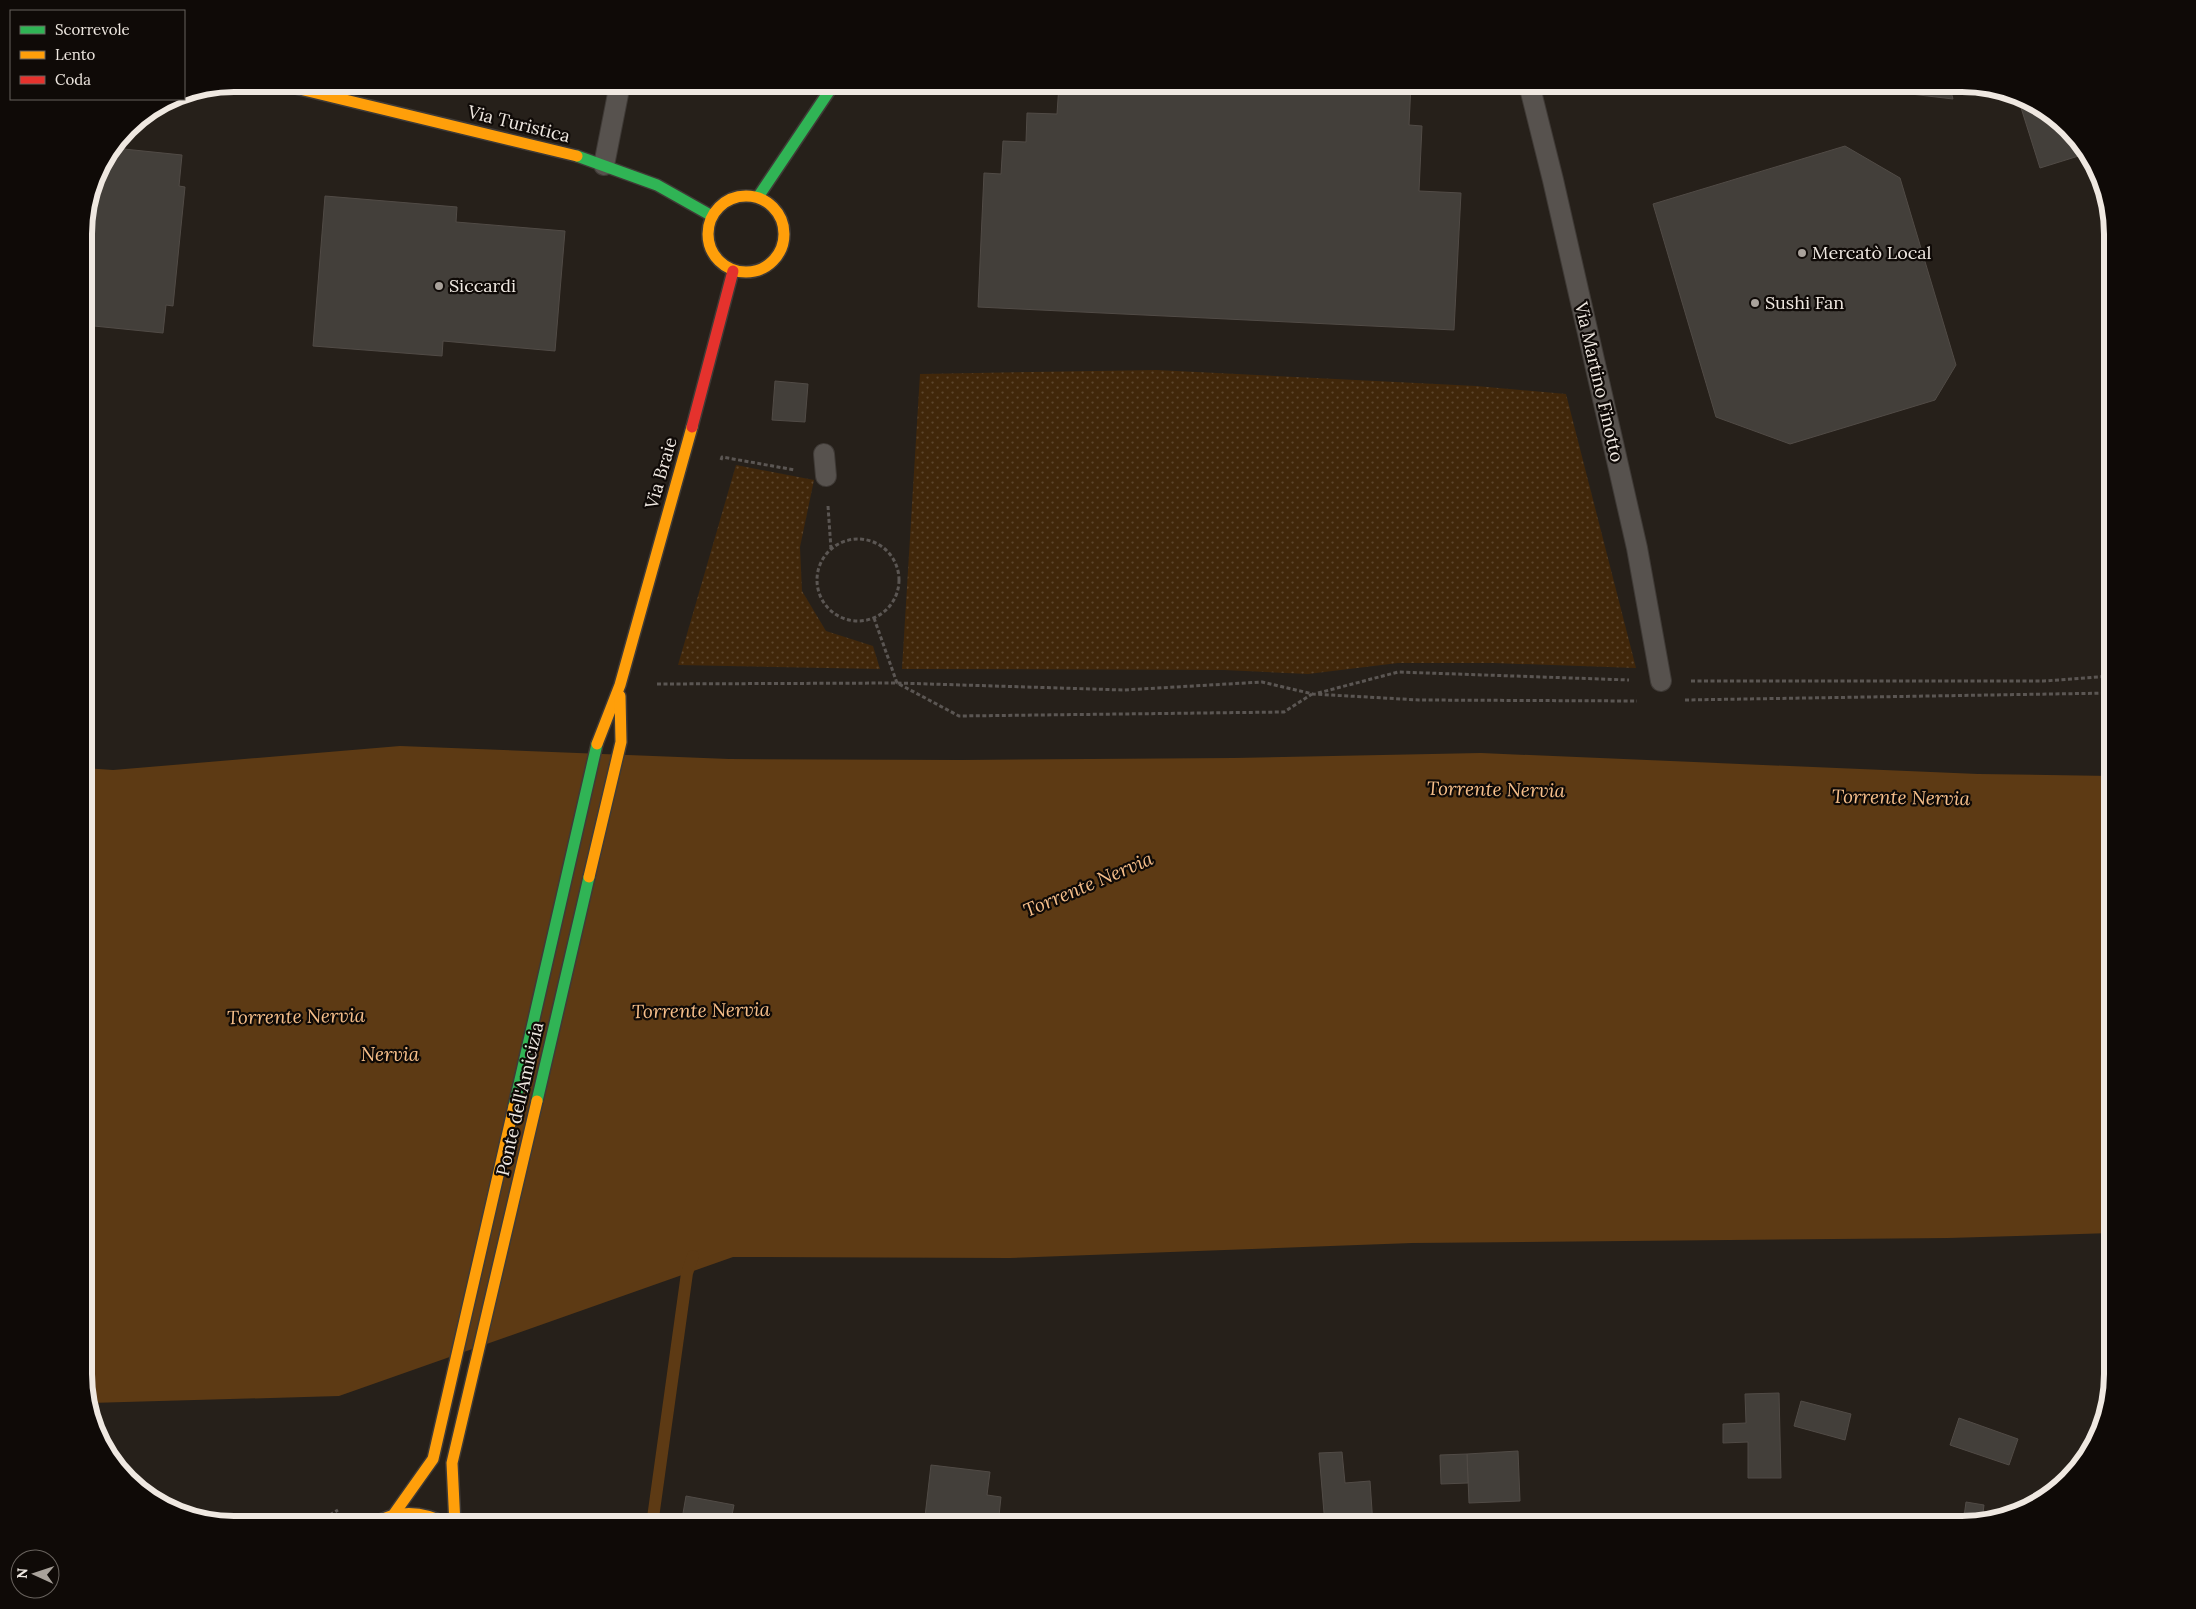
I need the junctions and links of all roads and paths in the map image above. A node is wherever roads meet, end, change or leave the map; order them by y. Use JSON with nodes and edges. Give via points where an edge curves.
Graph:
{"nodes":[{"id":1,"x":1531,"y":92,"type":"edge"},
{"id":2,"x":316,"y":93,"type":"edge"},
{"id":3,"x":828,"y":93,"type":"edge"},
{"id":4,"x":618,"y":94,"type":"dead end"},
{"id":5,"x":604,"y":166,"type":"junction"},
{"id":6,"x":758,"y":197,"type":"junction"},
{"id":7,"x":712,"y":216,"type":"junction"},
{"id":8,"x":733,"y":271,"type":"junction"},
{"id":9,"x":824,"y":454,"type":"dead end"},
{"id":10,"x":749,"y":462,"type":"dead end"},
{"id":11,"x":826,"y":476,"type":"junction"},
{"id":12,"x":831,"y":549,"type":"junction"},
{"id":13,"x":874,"y":618,"type":"junction"},
{"id":14,"x":657,"y":674,"type":"dead end"},
{"id":15,"x":2104,"y":677,"type":"edge"},
{"id":16,"x":1661,"y":681,"type":"junction"},
{"id":17,"x":898,"y":683,"type":"junction"},
{"id":18,"x":620,"y":685,"type":"junction"},
{"id":19,"x":2104,"y":693,"type":"edge"},
{"id":20,"x":1313,"y":694,"type":"junction"},
{"id":21,"x":1684,"y":700,"type":"dead end"},
{"id":22,"x":1646,"y":701,"type":"dead end"},
{"id":23,"x":394,"y":1514,"type":"junction"},
{"id":24,"x":390,"y":1516,"type":"edge"},
{"id":25,"x":432,"y":1516,"type":"edge"},
{"id":26,"x":455,"y":1516,"type":"edge"}],
"edges":[{"from":1,"to":16,"type":"lane","name":"Via Martino Finotto","via":[[1637,548]]},
{"from":2,"to":5,"type":"street","name":"Via Turistica","via":[[563,153]]},
{"from":3,"to":6,"type":"street"},
{"from":4,"to":5,"type":"lane"},
{"from":5,"to":7,"type":"street","name":"Via Turistica","via":[[657,185]]},
{"from":6,"to":7,"type":"street","via":[[731,198]]},
{"from":6,"to":8,"type":"street","via":[[778,212],[785,235],[783,247],[777,258],[757,272]]},
{"from":7,"to":8,"type":"street","via":[[708,243],[713,255]]},
{"from":8,"to":18,"type":"street","name":"Via Braie"},
{"from":9,"to":11,"type":"lane"},
{"from":10,"to":11,"type":"path"},
{"from":11,"to":12,"type":"path"},
{"from":12,"to":13,"type":"path","via":[[822,559],[818,571],[817,584],[824,602],[837,616],[849,620],[862,622]]},
{"from":12,"to":13,"type":"path","via":[[842,541],[857,538],[871,540],[893,557],[900,585],[886,611]]},
{"from":13,"to":17,"type":"path"},
{"from":14,"to":17,"type":"path","via":[[654,684]]},
{"from":15,"to":16,"type":"path","via":[[2044,681]]},
{"from":16,"to":20,"type":"path","via":[[1398,672]]},
{"from":17,"to":20,"type":"path","via":[[1124,690],[1262,682]]},
{"from":17,"to":20,"type":"path","via":[[959,716],[1284,712]]},
{"from":18,"to":23,"type":"street","name":"Ponte dell'Amicizia","via":[[599,737],[433,1458]]},
{"from":18,"to":26,"type":"street","name":"Ponte dell'Amicizia","via":[[621,742],[452,1463]]},
{"from":19,"to":21,"type":"path"},
{"from":20,"to":22,"type":"path","via":[[1419,700]]},
{"from":23,"to":24,"type":"street"},
{"from":23,"to":25,"type":"street","via":[[415,1512]]}]}
